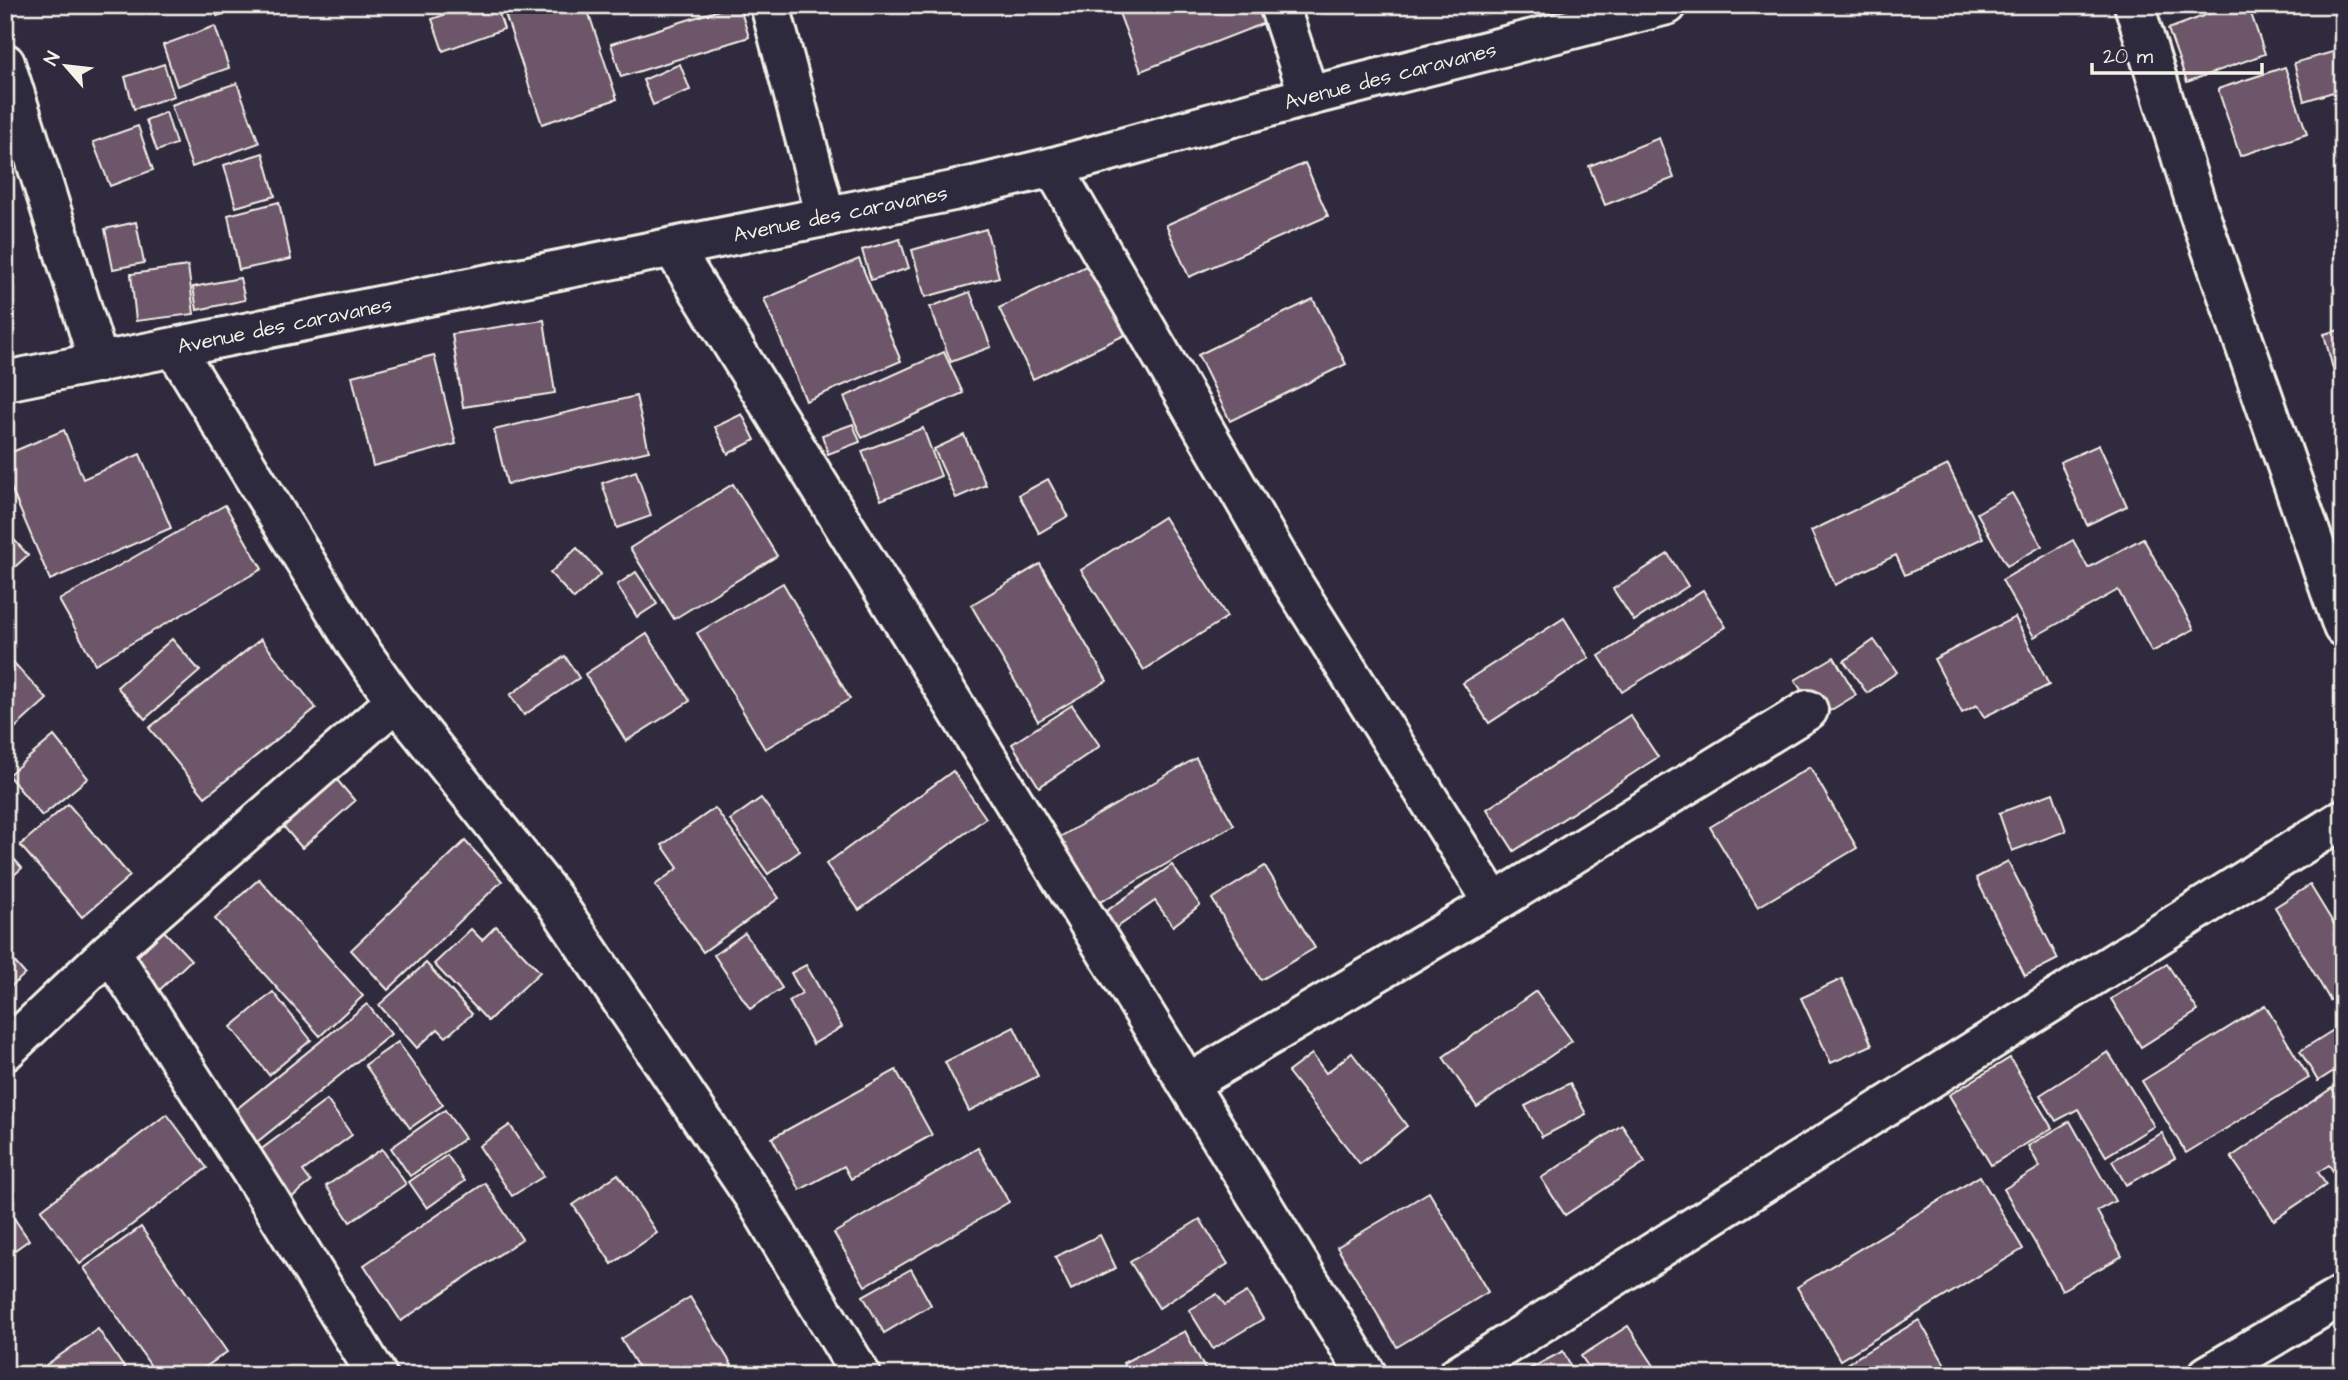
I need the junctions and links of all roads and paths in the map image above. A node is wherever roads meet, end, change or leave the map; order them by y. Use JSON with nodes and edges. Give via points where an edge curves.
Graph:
{"nodes":[{"id":1,"x":770,"y":5,"type":"edge"},
{"id":2,"x":1279,"y":5,"type":"edge"},
{"id":3,"x":1667,"y":5,"type":"edge"},
{"id":4,"x":2134,"y":5,"type":"edge"},
{"id":5,"x":5,"y":63,"type":"edge"},
{"id":6,"x":1309,"y":96,"type":"junction"},
{"id":7,"x":1053,"y":167,"type":"junction"},
{"id":8,"x":826,"y":217,"type":"junction"},
{"id":9,"x":673,"y":248,"type":"junction"},
{"id":10,"x":175,"y":348,"type":"junction"},
{"id":11,"x":99,"y":363,"type":"junction"},
{"id":12,"x":5,"y":381,"type":"edge"},
{"id":13,"x":2343,"y":627,"type":"edge"},
{"id":14,"x":396,"y":701,"type":"junction"},
{"id":15,"x":1808,"y":710,"type":"dead end"},
{"id":16,"x":2343,"y":819,"type":"edge"},
{"id":17,"x":1494,"y":903,"type":"junction"},
{"id":18,"x":110,"y":951,"type":"junction"},
{"id":19,"x":5,"y":1051,"type":"edge"},
{"id":20,"x":1188,"y":1084,"type":"junction"},
{"id":21,"x":2343,"y":1295,"type":"edge"},
{"id":22,"x":377,"y":1375,"type":"edge"},
{"id":23,"x":861,"y":1375,"type":"edge"},
{"id":24,"x":1367,"y":1375,"type":"edge"},
{"id":25,"x":1458,"y":1375,"type":"edge"},
{"id":26,"x":2208,"y":1375,"type":"edge"}],
"edges":[{"from":1,"to":8,"type":"street"},
{"from":2,"to":6,"type":"street"},
{"from":3,"to":6,"type":"street","name":"Avenue des caravanes"},
{"from":4,"to":13,"type":"street","via":[[2197,207]]},
{"from":5,"to":11,"type":"street"},
{"from":6,"to":7,"type":"street","name":"Avenue des caravanes"},
{"from":7,"to":8,"type":"street","name":"Avenue des caravanes"},
{"from":7,"to":17,"type":"street","via":[[1292,582]]},
{"from":8,"to":9,"type":"street","name":"Avenue des caravanes"},
{"from":9,"to":10,"type":"street","name":"Avenue des caravanes"},
{"from":9,"to":20,"type":"street"},
{"from":10,"to":11,"type":"street","name":"Avenue des caravanes"},
{"from":10,"to":14,"type":"street","via":[[357,646]]},
{"from":11,"to":12,"type":"street","name":"Avenue des caravanes"},
{"from":14,"to":18,"type":"street"},
{"from":14,"to":23,"type":"street","via":[[552,897],[754,1197]]},
{"from":15,"to":17,"type":"street"},
{"from":16,"to":25,"type":"street"},
{"from":17,"to":20,"type":"street"},
{"from":18,"to":19,"type":"street"},
{"from":18,"to":22,"type":"street"},
{"from":20,"to":24,"type":"street"},
{"from":21,"to":26,"type":"street"}]}
